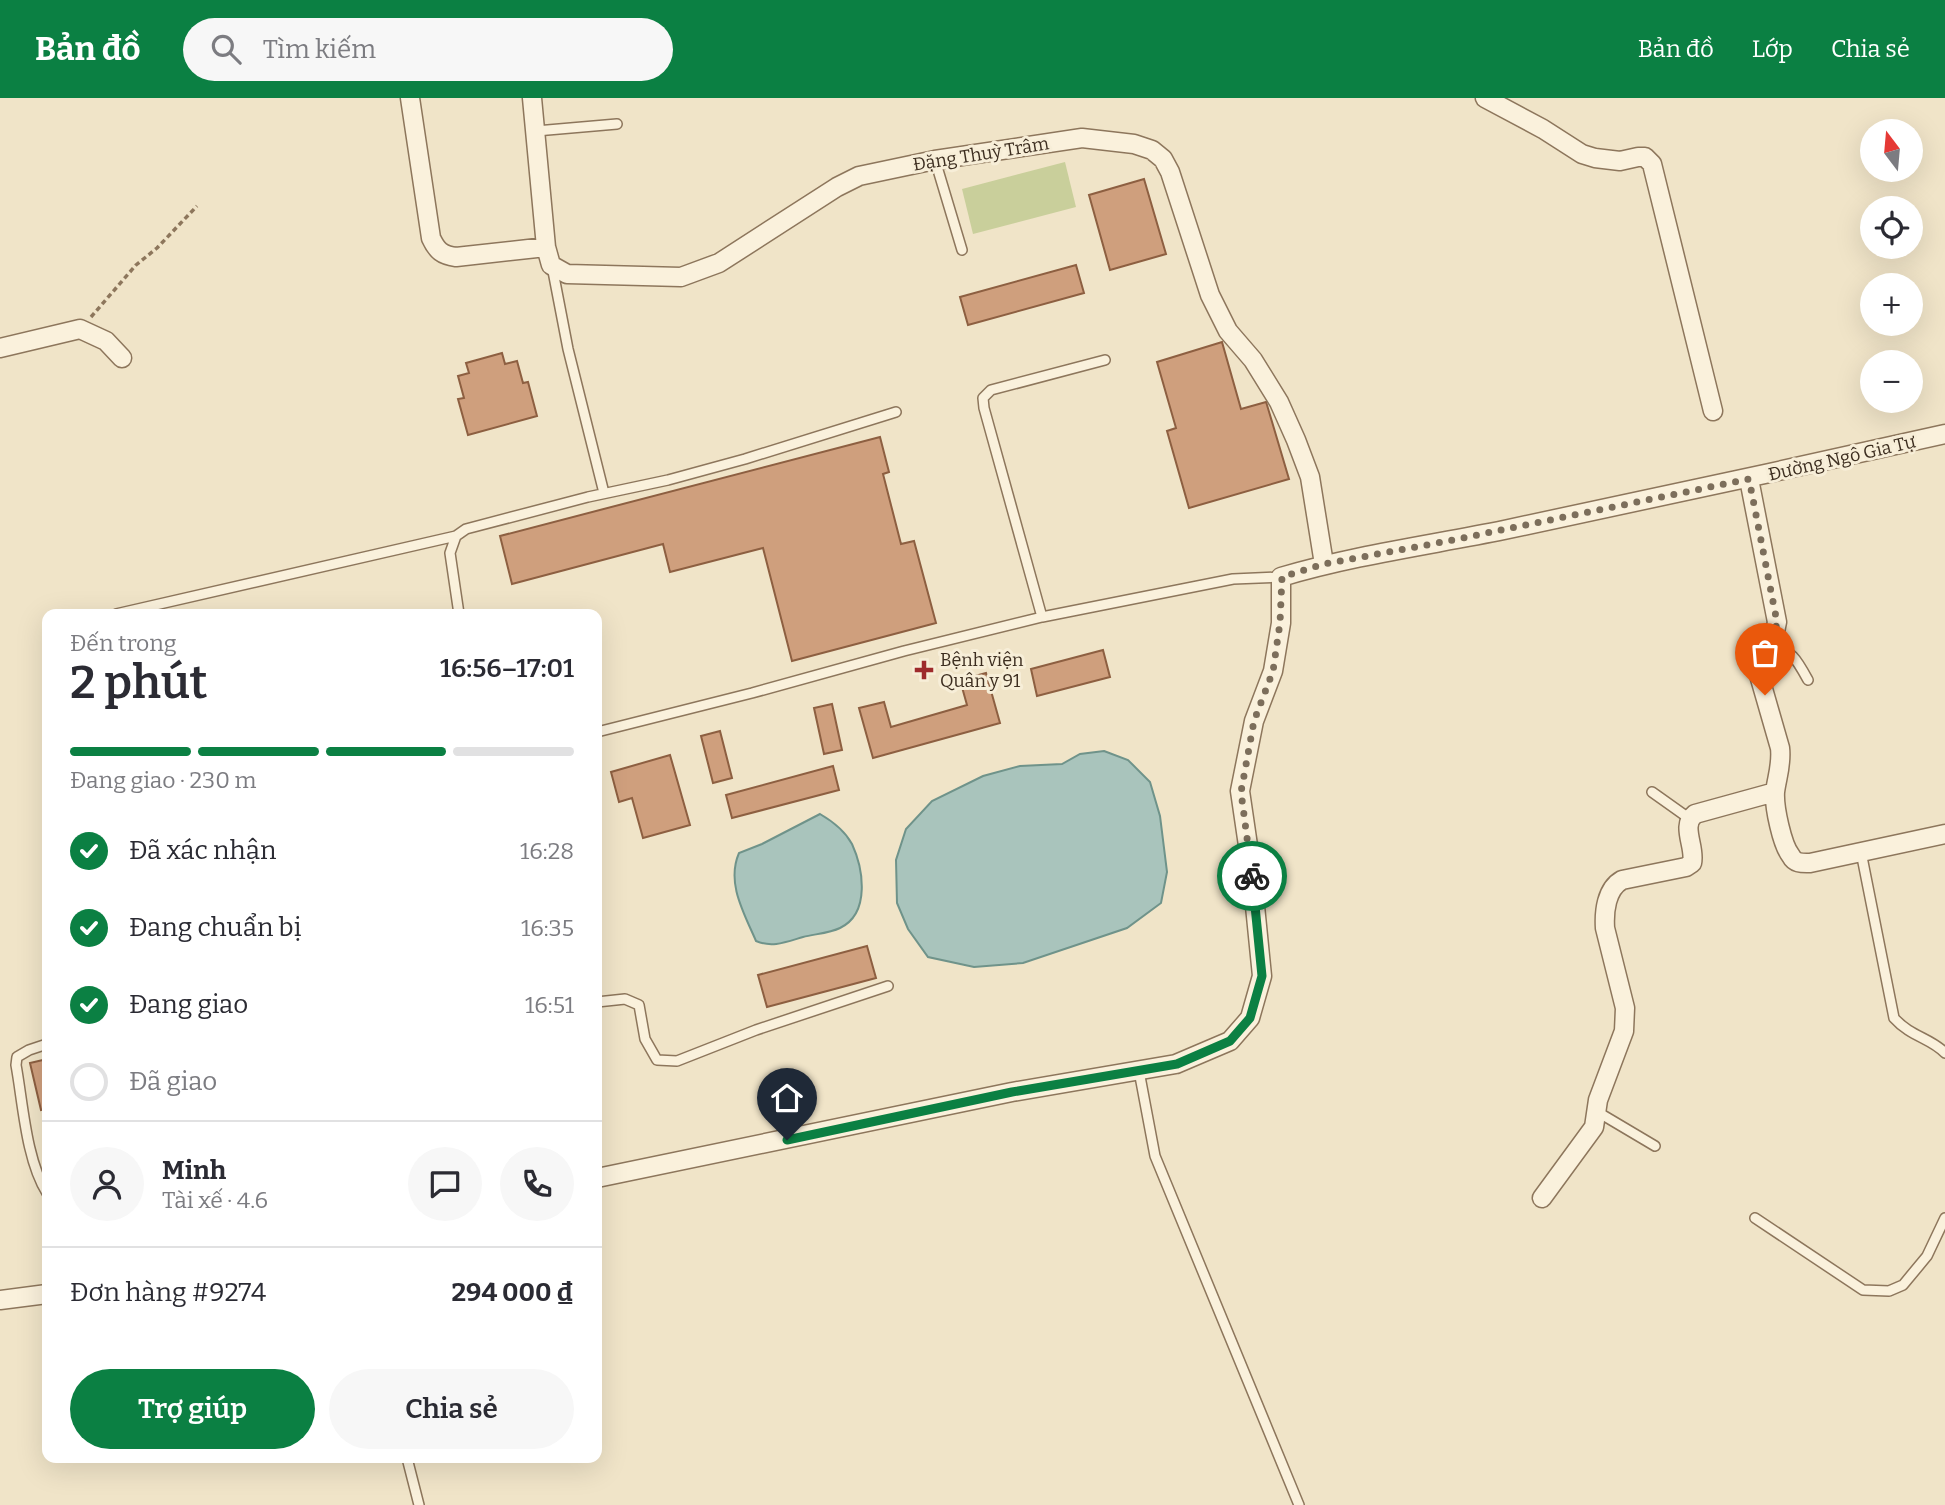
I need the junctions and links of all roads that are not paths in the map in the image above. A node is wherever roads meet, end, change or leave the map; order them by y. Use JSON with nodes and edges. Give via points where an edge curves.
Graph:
{"nodes":[{"id":1,"x":410,"y":98,"type":"edge"},
{"id":2,"x":532,"y":98,"type":"edge"},
{"id":3,"x":1485,"y":98,"type":"edge"},
{"id":4,"x":617,"y":124,"type":"dead end"},
{"id":5,"x":536,"y":131,"type":"junction"},
{"id":6,"x":935,"y":160,"type":"junction"},
{"id":7,"x":962,"y":250,"type":"dead end"},
{"id":8,"x":549,"y":256,"type":"junction"},
{"id":9,"x":0,"y":348,"type":"edge"},
{"id":10,"x":122,"y":358,"type":"dead end"},
{"id":11,"x":1105,"y":360,"type":"dead end"},
{"id":12,"x":1713,"y":411,"type":"dead end"},
{"id":13,"x":896,"y":412,"type":"dead end"},
{"id":14,"x":1945,"y":434,"type":"edge"},
{"id":15,"x":1749,"y":479,"type":"junction"},
{"id":16,"x":604,"y":493,"type":"junction"},
{"id":17,"x":456,"y":536,"type":"junction"},
{"id":18,"x":1324,"y":564,"type":"junction"},
{"id":19,"x":1282,"y":577,"type":"junction"},
{"id":20,"x":139,"y":609,"type":"edge"},
{"id":21,"x":458,"y":609,"type":"edge"},
{"id":22,"x":1042,"y":617,"type":"junction"},
{"id":23,"x":1769,"y":643,"type":"junction"},
{"id":24,"x":1808,"y":680,"type":"dead end"},
{"id":25,"x":602,"y":731,"type":"edge"},
{"id":26,"x":1653,"y":792,"type":"dead end"},
{"id":27,"x":1775,"y":792,"type":"junction"},
{"id":28,"x":1690,"y":819,"type":"junction"},
{"id":29,"x":1945,"y":834,"type":"edge"},
{"id":30,"x":1861,"y":852,"type":"junction"},
{"id":31,"x":888,"y":986,"type":"dead end"},
{"id":32,"x":602,"y":1001,"type":"edge"},
{"id":33,"x":42,"y":1046,"type":"edge"},
{"id":34,"x":1945,"y":1053,"type":"edge"},
{"id":35,"x":1139,"y":1070,"type":"junction"},
{"id":36,"x":1596,"y":1111,"type":"junction"},
{"id":37,"x":1655,"y":1146,"type":"dead end"},
{"id":38,"x":602,"y":1177,"type":"edge"},
{"id":39,"x":42,"y":1180,"type":"edge"},
{"id":40,"x":1542,"y":1198,"type":"dead end"},
{"id":41,"x":1755,"y":1218,"type":"dead end"},
{"id":42,"x":1945,"y":1218,"type":"edge"},
{"id":43,"x":42,"y":1295,"type":"edge"},
{"id":44,"x":0,"y":1300,"type":"edge"},
{"id":45,"x":408,"y":1463,"type":"edge"},
{"id":46,"x":419,"y":1505,"type":"edge"},
{"id":47,"x":1300,"y":1505,"type":"edge"}],
"edges":[{"from":1,"to":8,"type":"street","via":[[436,249],[456,257]]},
{"from":2,"to":5,"type":"street"},
{"from":3,"to":12,"type":"street","via":[[1581,154],[1620,161],[1638,157],[1652,164]]},
{"from":4,"to":5,"type":"lane"},
{"from":5,"to":8,"type":"street"},
{"from":6,"to":7,"type":"lane"},
{"from":6,"to":8,"type":"street","name":"Đặng Thuỳ Trâm","via":[[859,176],[719,263],[681,277],[567,274]]},
{"from":6,"to":18,"type":"street","name":"Đặng Thuỳ Trâm","via":[[1082,138],[1134,144],[1163,159],[1210,295],[1228,331],[1279,402],[1296,440],[1310,477]]},
{"from":8,"to":16,"type":"lane"},
{"from":9,"to":10,"type":"street","via":[[80,329],[106,341]]},
{"from":11,"to":22,"type":"lane","via":[[991,390],[983,398]]},
{"from":13,"to":16,"type":"lane","via":[[745,459]]},
{"from":14,"to":15,"type":"street","name":"Đường Ngô Gia Tự"},
{"from":15,"to":18,"type":"street","name":"Đường Ngô Gia Tự"},
{"from":15,"to":23,"type":"street","via":[[1777,622]]},
{"from":16,"to":17,"type":"lane","via":[[466,528]]},
{"from":17,"to":20,"type":"lane"},
{"from":17,"to":21,"type":"lane","via":[[450,553]]},
{"from":18,"to":19,"type":"street","name":"Đường Ngô Gia Tự"},
{"from":19,"to":22,"type":"lane","via":[[1233,579]]},
{"from":19,"to":35,"type":"street","via":[[1273,671],[1254,721],[1241,792],[1262,976],[1250,1018],[1230,1041],[1177,1064]]},
{"from":22,"to":25,"type":"lane"},
{"from":23,"to":24,"type":"lane","via":[[1796,658]]},
{"from":23,"to":27,"type":"street","via":[[1757,668],[1782,760]]},
{"from":26,"to":28,"type":"lane"},
{"from":27,"to":28,"type":"street"},
{"from":27,"to":30,"type":"street","via":[[1778,819],[1790,856],[1798,863]]},
{"from":28,"to":36,"type":"street","via":[[1692,863],[1622,880],[1610,892],[1605,928],[1626,1019]]},
{"from":29,"to":30,"type":"street"},
{"from":30,"to":34,"type":"lane","via":[[1894,1018],[1905,1030]]},
{"from":31,"to":32,"type":"lane","via":[[677,1061],[657,1060],[645,1039],[639,1005],[625,999]]},
{"from":33,"to":39,"type":"lane","via":[[17,1057],[16,1065],[32,1153]]},
{"from":35,"to":38,"type":"street"},
{"from":35,"to":47,"type":"lane","via":[[1156,1156]]},
{"from":36,"to":37,"type":"lane"},
{"from":36,"to":40,"type":"street","via":[[1594,1127]]},
{"from":41,"to":42,"type":"lane","via":[[1863,1290],[1889,1291],[1903,1285],[1927,1256]]},
{"from":43,"to":44,"type":"street"},
{"from":45,"to":46,"type":"lane"}]}
